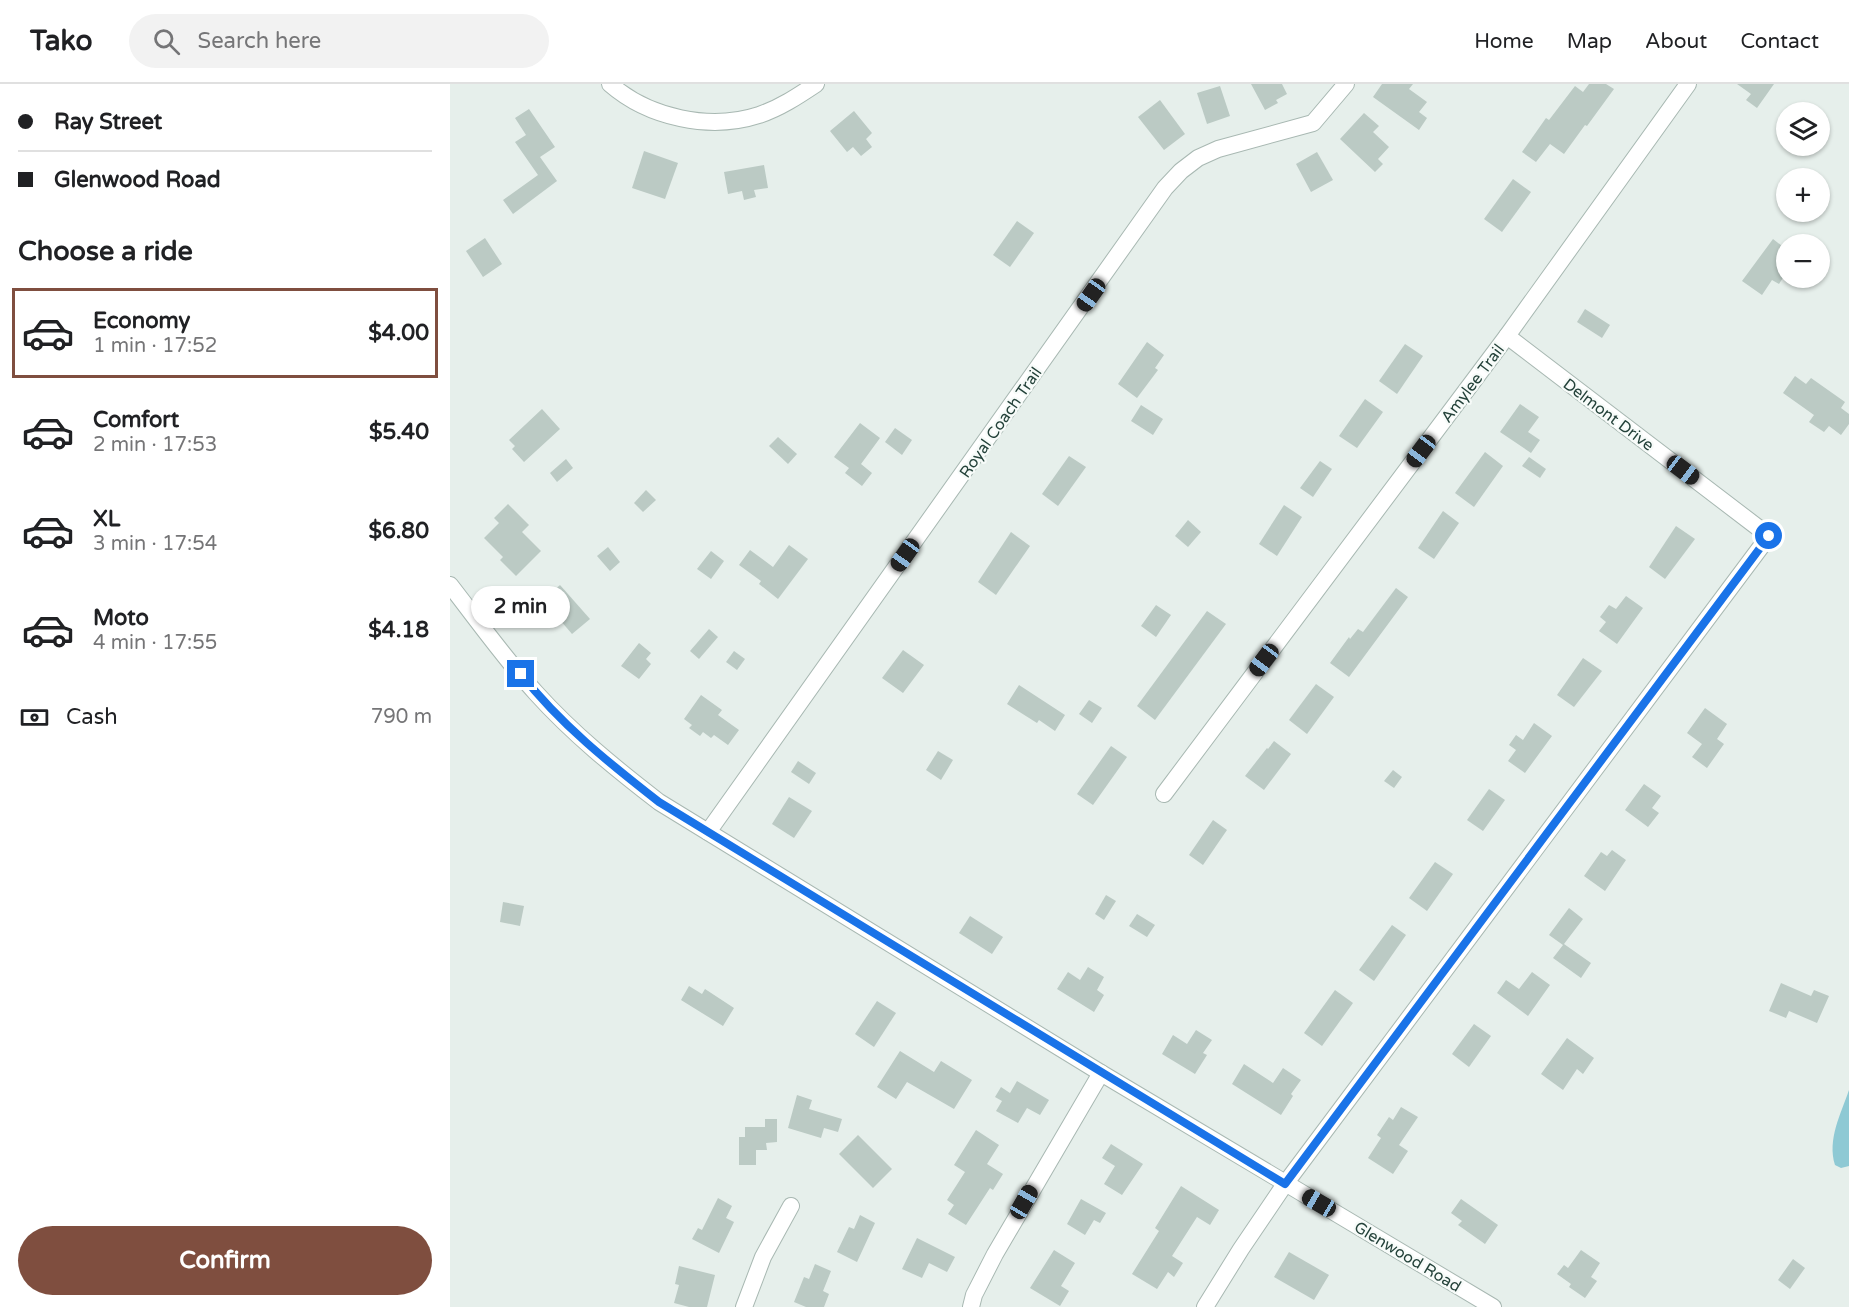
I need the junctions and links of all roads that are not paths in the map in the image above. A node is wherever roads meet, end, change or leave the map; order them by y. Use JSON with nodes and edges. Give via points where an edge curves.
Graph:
{"nodes":[{"id":1,"x":610,"y":84,"type":"edge"},
{"id":2,"x":816,"y":84,"type":"edge"},
{"id":3,"x":1346,"y":84,"type":"edge"},
{"id":4,"x":1685,"y":85,"type":"edge"},
{"id":5,"x":1507,"y":336,"type":"junction"},
{"id":6,"x":450,"y":585,"type":"edge"},
{"id":7,"x":1164,"y":794,"type":"dead end"},
{"id":8,"x":708,"y":832,"type":"junction"},
{"id":9,"x":1101,"y":1073,"type":"junction"},
{"id":10,"x":1285,"y":1184,"type":"junction"},
{"id":11,"x":791,"y":1206,"type":"dead end"},
{"id":12,"x":744,"y":1307,"type":"edge"},
{"id":13,"x":971,"y":1307,"type":"edge"},
{"id":14,"x":1205,"y":1307,"type":"edge"},
{"id":15,"x":1493,"y":1307,"type":"edge"}],
"edges":[{"from":1,"to":2,"type":"street","via":[[659,112],[712,122],[758,115]]},
{"from":3,"to":8,"type":"street","name":"Royal Coach Trail","via":[[1313,123],[1218,149],[1198,158],[1166,188]]},
{"from":4,"to":5,"type":"street","name":"Amylee Trail"},
{"from":5,"to":7,"type":"street","name":"Amylee Trail"},
{"from":5,"to":10,"type":"street","name":"Delmont Drive","via":[[1769,536]]},
{"from":6,"to":8,"type":"street","name":"Glenwood Road","via":[[535,692],[575,734],[659,802]]},
{"from":8,"to":9,"type":"street","name":"Glenwood Road"},
{"from":9,"to":10,"type":"street","name":"Glenwood Road"},
{"from":9,"to":13,"type":"street","via":[[995,1254]]},
{"from":10,"to":14,"type":"street"},
{"from":10,"to":15,"type":"street","name":"Glenwood Road"},
{"from":11,"to":12,"type":"street","via":[[763,1257]]}]}
